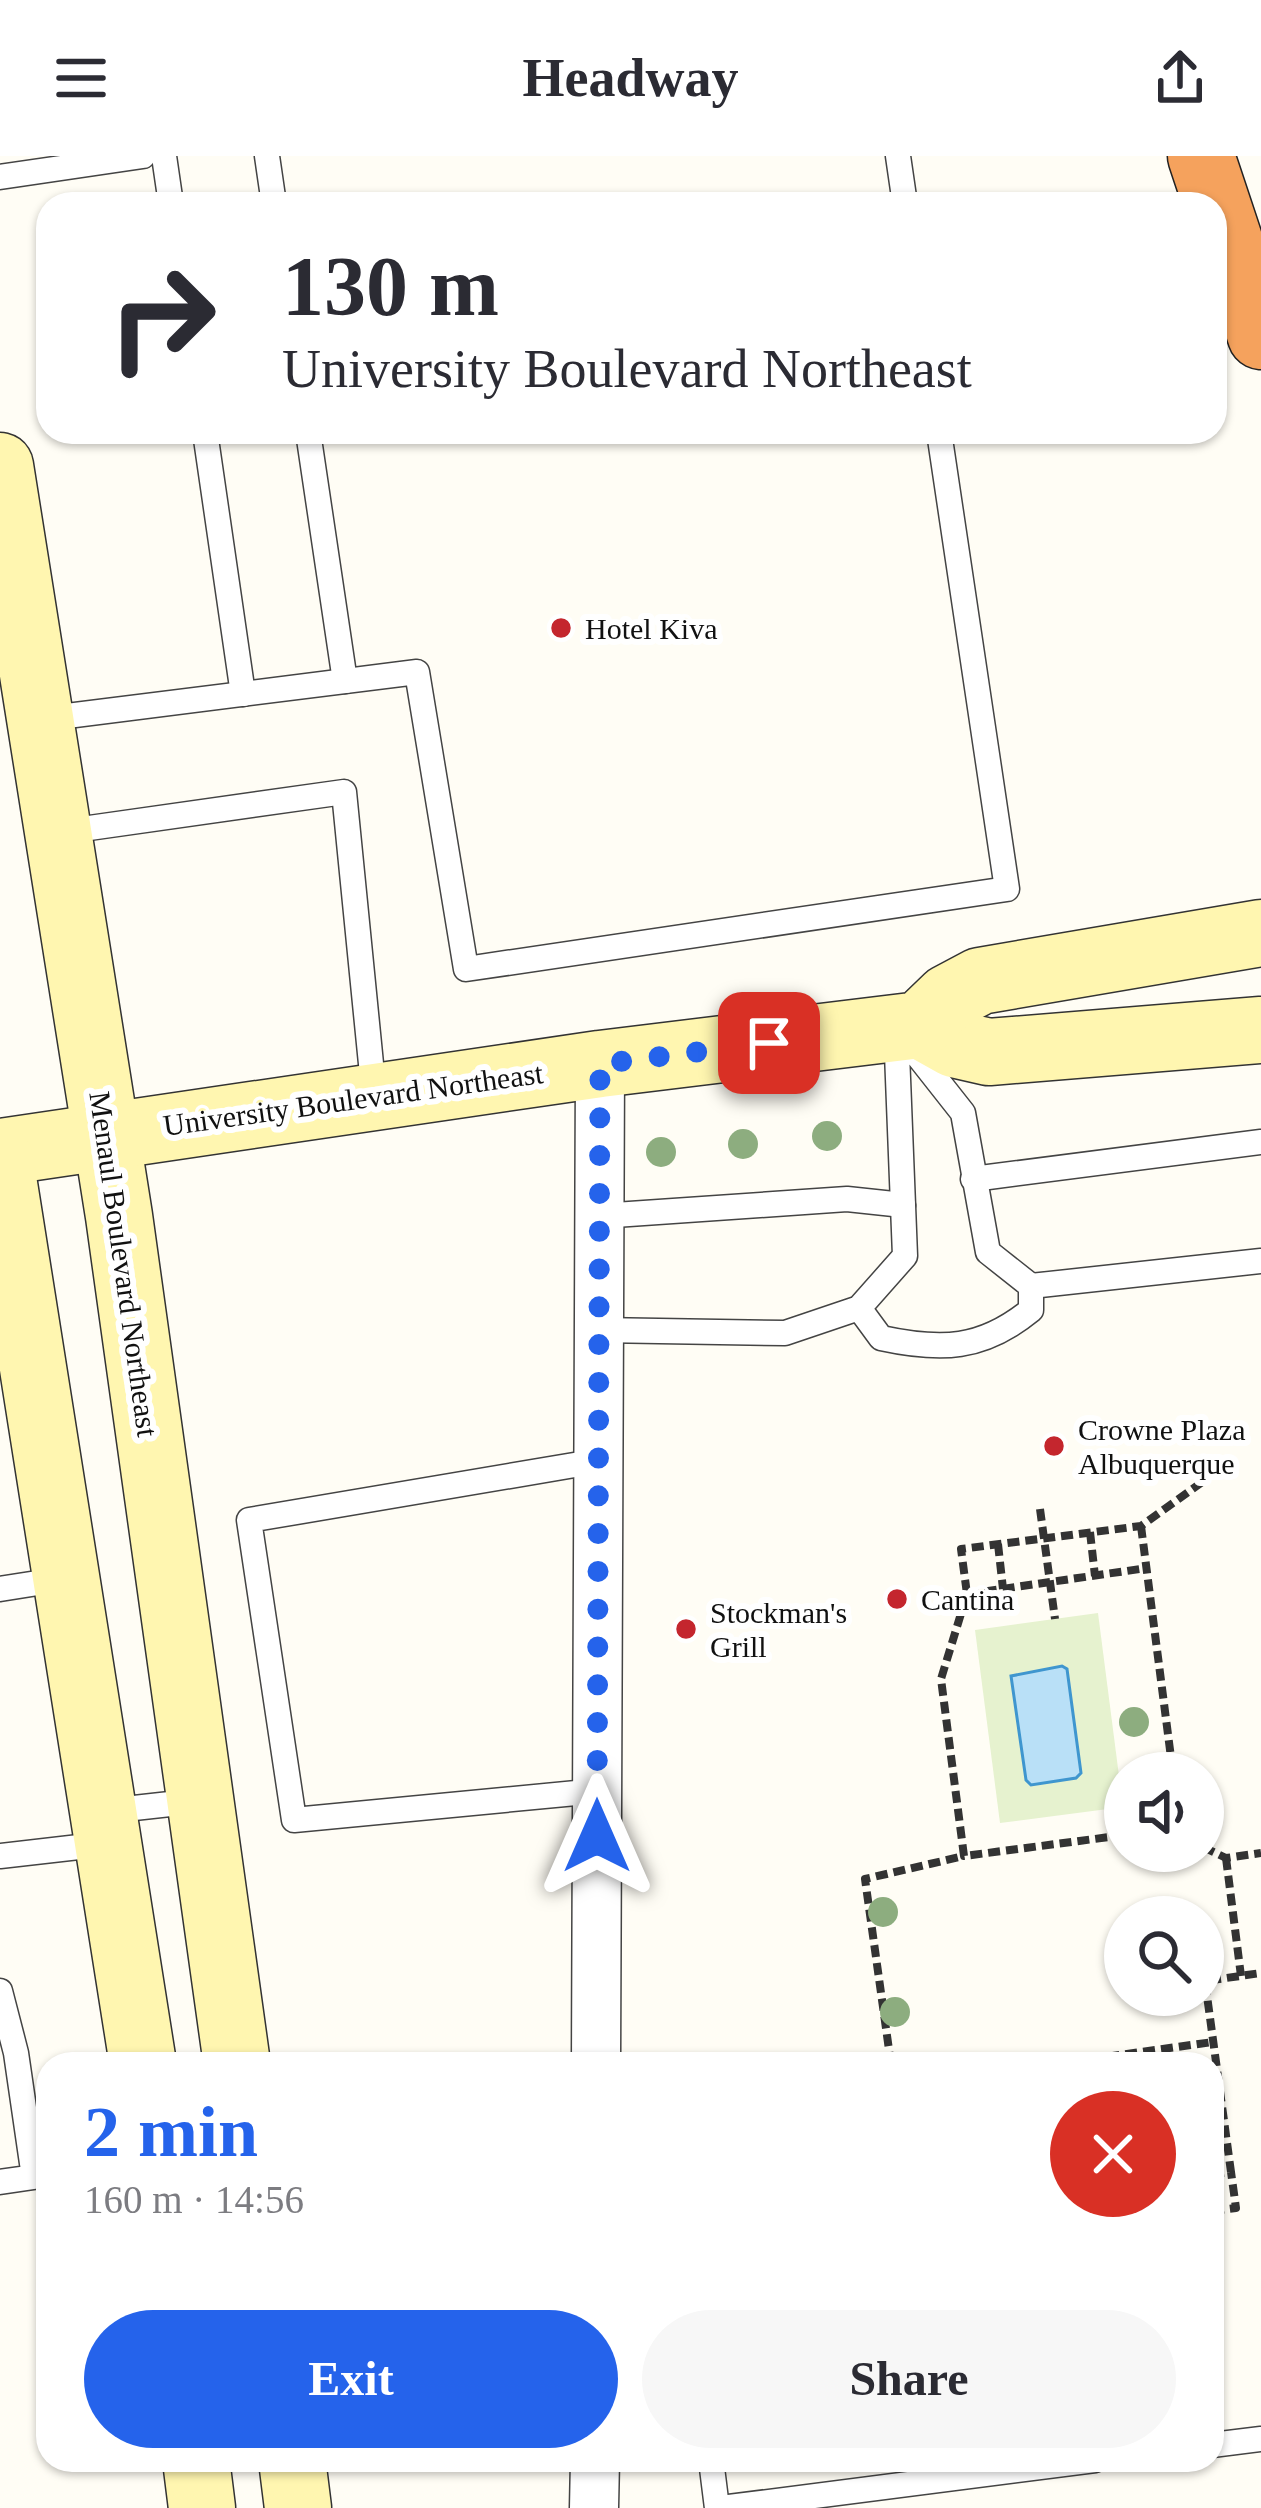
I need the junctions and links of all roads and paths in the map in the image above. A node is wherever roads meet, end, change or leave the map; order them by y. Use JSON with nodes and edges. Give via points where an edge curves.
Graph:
{"nodes":[{"id":1,"x":143,"y":156,"type":"edge"},
{"id":2,"x":164,"y":156,"type":"edge"},
{"id":3,"x":267,"y":156,"type":"edge"},
{"id":4,"x":898,"y":156,"type":"edge"},
{"id":5,"x":1201,"y":156,"type":"edge"},
{"id":6,"x":0,"y":177,"type":"edge"},
{"id":7,"x":169,"y":192,"type":"edge"},
{"id":8,"x":272,"y":192,"type":"edge"},
{"id":9,"x":903,"y":192,"type":"edge"},
{"id":10,"x":1213,"y":192,"type":"edge"},
{"id":11,"x":1227,"y":234,"type":"edge"},
{"id":12,"x":1261,"y":337,"type":"edge"},
{"id":13,"x":207,"y":444,"type":"edge"},
{"id":14,"x":310,"y":444,"type":"edge"},
{"id":15,"x":941,"y":444,"type":"edge"},
{"id":16,"x":0,"y":466,"type":"edge"},
{"id":17,"x":346,"y":681,"type":"junction"},
{"id":18,"x":243,"y":694,"type":"junction"},
{"id":19,"x":40,"y":719,"type":"junction"},
{"id":20,"x":58,"y":832,"type":"junction"},
{"id":21,"x":1261,"y":933,"type":"edge"},
{"id":22,"x":908,"y":1026,"type":"junction"},
{"id":23,"x":1261,"y":1030,"type":"edge"},
{"id":24,"x":600,"y":1064,"type":"junction"},
{"id":25,"x":375,"y":1096,"type":"junction"},
{"id":26,"x":107,"y":1135,"type":"junction"},
{"id":27,"x":1261,"y":1142,"type":"edge"},
{"id":28,"x":0,"y":1155,"type":"edge"},
{"id":29,"x":973,"y":1179,"type":"junction"},
{"id":30,"x":903,"y":1205,"type":"junction"},
{"id":31,"x":600,"y":1216,"type":"junction"},
{"id":32,"x":1261,"y":1261,"type":"edge"},
{"id":33,"x":1031,"y":1286,"type":"junction"},
{"id":34,"x":859,"y":1308,"type":"junction"},
{"id":35,"x":599,"y":1330,"type":"junction"},
{"id":36,"x":598,"y":1461,"type":"junction"},
{"id":37,"x":1204,"y":1480,"type":"dead end"},
{"id":38,"x":1040,"y":1509,"type":"dead end"},
{"id":39,"x":1141,"y":1526,"type":"junction"},
{"id":40,"x":1090,"y":1532,"type":"junction"},
{"id":41,"x":1044,"y":1538,"type":"junction"},
{"id":42,"x":998,"y":1544,"type":"junction"},
{"id":43,"x":1147,"y":1568,"type":"junction"},
{"id":44,"x":1095,"y":1576,"type":"junction"},
{"id":45,"x":66,"y":1579,"type":"junction"},
{"id":46,"x":1050,"y":1582,"type":"junction"},
{"id":47,"x":1003,"y":1588,"type":"junction"},
{"id":48,"x":0,"y":1589,"type":"edge"},
{"id":49,"x":967,"y":1594,"type":"junction"},
{"id":50,"x":1055,"y":1619,"type":"dead end"},
{"id":51,"x":1170,"y":1752,"type":"edge"},
{"id":52,"x":597,"y":1791,"type":"junction"},
{"id":53,"x":200,"y":1801,"type":"junction"},
{"id":54,"x":106,"y":1827,"type":"junction"},
{"id":55,"x":1104,"y":1838,"type":"edge"},
{"id":56,"x":1261,"y":1853,"type":"edge"},
{"id":57,"x":0,"y":1856,"type":"edge"},
{"id":58,"x":964,"y":1856,"type":"junction"},
{"id":59,"x":1226,"y":1858,"type":"joint"},
{"id":60,"x":1261,"y":1973,"type":"edge"},
{"id":61,"x":1241,"y":1976,"type":"junction"},
{"id":62,"x":0,"y":1991,"type":"edge"},
{"id":63,"x":1213,"y":2042,"type":"junction"},
{"id":64,"x":141,"y":2052,"type":"edge"},
{"id":65,"x":235,"y":2052,"type":"edge"},
{"id":66,"x":596,"y":2052,"type":"edge"},
{"id":67,"x":889,"y":2052,"type":"edge"},
{"id":68,"x":1141,"y":2052,"type":"edge"},
{"id":69,"x":1214,"y":2052,"type":"edge"},
{"id":70,"x":8,"y":2055,"type":"edge"},
{"id":71,"x":1224,"y":2117,"type":"edge"},
{"id":72,"x":1232,"y":2172,"type":"junction"},
{"id":73,"x":1224,"y":2173,"type":"edge"},
{"id":74,"x":0,"y":2182,"type":"edge"},
{"id":75,"x":1224,"y":2210,"type":"edge"},
{"id":76,"x":1261,"y":2439,"type":"edge"},
{"id":77,"x":1224,"y":2444,"type":"edge"},
{"id":78,"x":198,"y":2472,"type":"edge"},
{"id":79,"x":294,"y":2472,"type":"edge"},
{"id":80,"x":595,"y":2472,"type":"edge"},
{"id":81,"x":713,"y":2472,"type":"edge"},
{"id":82,"x":1001,"y":2472,"type":"edge"},
{"id":83,"x":202,"y":2508,"type":"edge"},
{"id":84,"x":298,"y":2508,"type":"edge"},
{"id":85,"x":594,"y":2508,"type":"edge"},
{"id":86,"x":719,"y":2508,"type":"edge"}],
"edges":[{"from":1,"to":6,"type":"lane"},
{"from":2,"to":7,"type":"lane"},
{"from":3,"to":8,"type":"lane"},
{"from":4,"to":9,"type":"lane"},
{"from":5,"to":10,"type":"highway"},
{"from":11,"to":12,"type":"highway"},
{"from":13,"to":18,"type":"lane"},
{"from":14,"to":17,"type":"lane"},
{"from":15,"to":17,"type":"lane","via":[[1007,889],[466,969],[417,672]]},
{"from":16,"to":19,"type":"main road","name":"Menaul Boulevard Northeast"},
{"from":17,"to":18,"type":"lane"},
{"from":18,"to":19,"type":"lane"},
{"from":19,"to":20,"type":"main road","name":"Menaul Boulevard Northeast"},
{"from":20,"to":25,"type":"lane","via":[[344,792]]},
{"from":20,"to":26,"type":"main road","name":"Menaul Boulevard Northeast"},
{"from":21,"to":22,"type":"main road","via":[[980,981]]},
{"from":22,"to":23,"type":"main road","via":[[989,1052]]},
{"from":22,"to":24,"type":"main road","name":"University Boulevard Northeast"},
{"from":22,"to":29,"type":"lane","via":[[963,1113]]},
{"from":22,"to":30,"type":"lane"},
{"from":24,"to":25,"type":"main road","name":"University Boulevard Northeast"},
{"from":24,"to":31,"type":"street"},
{"from":25,"to":26,"type":"main road","name":"University Boulevard Northeast"},
{"from":26,"to":28,"type":"main road","name":"University Boulevard Northeast"},
{"from":26,"to":53,"type":"main road","name":"Menaul Boulevard Northeast"},
{"from":27,"to":29,"type":"lane"},
{"from":28,"to":45,"type":"main road"},
{"from":29,"to":33,"type":"lane","via":[[988,1252]]},
{"from":30,"to":31,"type":"lane","via":[[847,1199]]},
{"from":30,"to":34,"type":"lane","via":[[905,1256]]},
{"from":31,"to":35,"type":"street"},
{"from":32,"to":33,"type":"lane"},
{"from":33,"to":34,"type":"lane","via":[[1031,1310],[1002,1334],[970,1341],[922,1347],[881,1338]]},
{"from":34,"to":35,"type":"lane","via":[[785,1333]]},
{"from":35,"to":36,"type":"street"},
{"from":36,"to":52,"type":"street"},
{"from":36,"to":52,"type":"lane","via":[[249,1520],[295,1820]]},
{"from":37,"to":39,"type":"path"},
{"from":38,"to":41,"type":"path"},
{"from":39,"to":40,"type":"path"},
{"from":39,"to":43,"type":"path"},
{"from":40,"to":41,"type":"path"},
{"from":40,"to":44,"type":"path"},
{"from":41,"to":42,"type":"path"},
{"from":41,"to":46,"type":"path"},
{"from":42,"to":47,"type":"path"},
{"from":42,"to":49,"type":"path","via":[[961,1549]]},
{"from":43,"to":44,"type":"path"},
{"from":43,"to":51,"type":"path"},
{"from":44,"to":46,"type":"path"},
{"from":45,"to":48,"type":"lane"},
{"from":45,"to":54,"type":"main road"},
{"from":46,"to":47,"type":"path"},
{"from":46,"to":50,"type":"path"},
{"from":47,"to":49,"type":"path"},
{"from":49,"to":58,"type":"path","via":[[941,1679]]},
{"from":52,"to":66,"type":"street"},
{"from":53,"to":54,"type":"lane"},
{"from":53,"to":65,"type":"main road","name":"Menaul Boulevard Northeast"},
{"from":54,"to":57,"type":"lane"},
{"from":54,"to":64,"type":"main road"},
{"from":55,"to":58,"type":"path"},
{"from":56,"to":59,"type":"path"},
{"from":58,"to":67,"type":"path","via":[[865,1879]]},
{"from":59,"to":61,"type":"path"},
{"from":60,"to":61,"type":"path"},
{"from":61,"to":63,"type":"path","via":[[1205,1981]]},
{"from":62,"to":70,"type":"lane"},
{"from":63,"to":68,"type":"path"},
{"from":63,"to":69,"type":"path"},
{"from":70,"to":74,"type":"lane","via":[[34,2176]]},
{"from":71,"to":72,"type":"path"},
{"from":72,"to":73,"type":"path"},
{"from":72,"to":75,"type":"path","via":[[1237,2208]]},
{"from":76,"to":77,"type":"lane"},
{"from":78,"to":83,"type":"main road"},
{"from":79,"to":84,"type":"main road"},
{"from":80,"to":85,"type":"street"},
{"from":81,"to":86,"type":"lane"},
{"from":82,"to":86,"type":"lane"}]}
